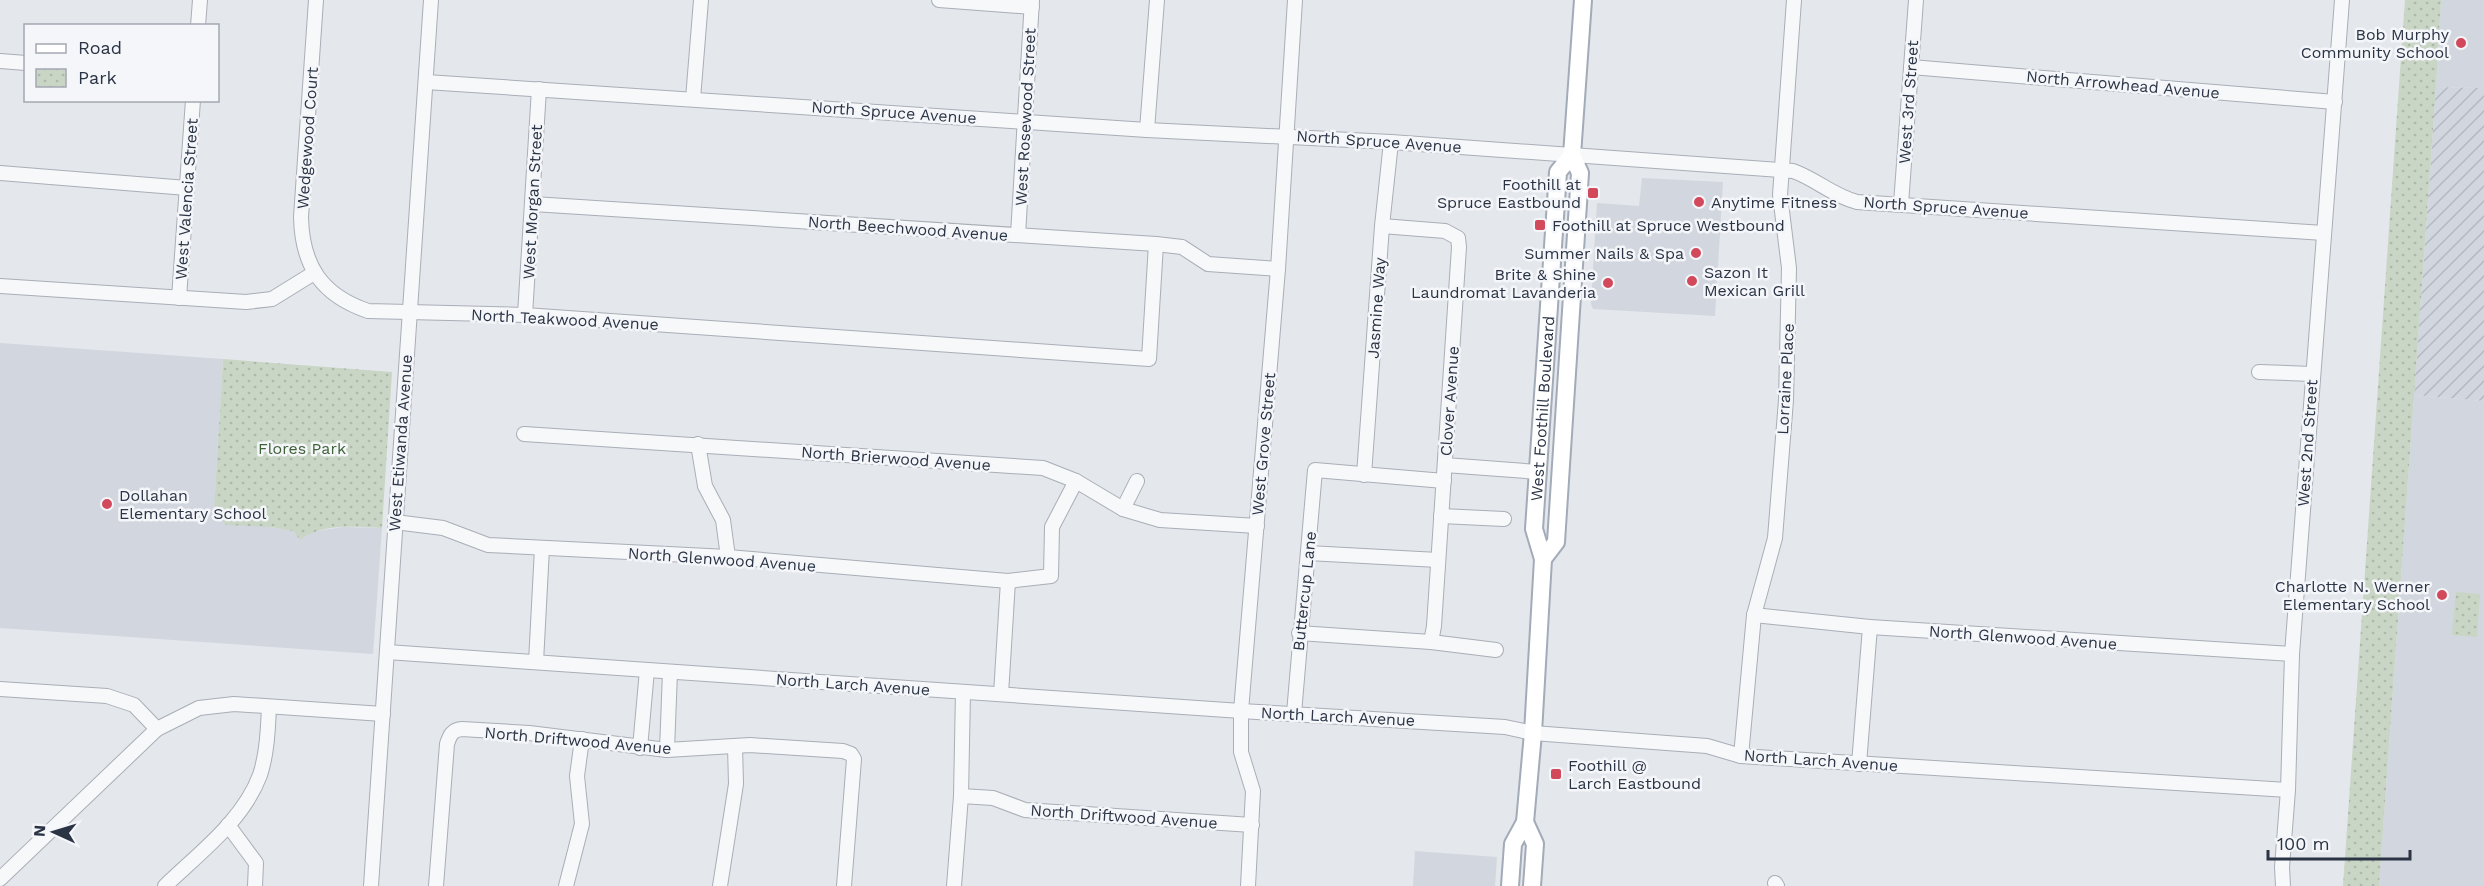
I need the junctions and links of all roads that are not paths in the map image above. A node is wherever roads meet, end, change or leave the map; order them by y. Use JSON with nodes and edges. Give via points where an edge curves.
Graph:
{"nodes":[{"id":1,"x":200,"y":0,"type":"edge"},
{"id":2,"x":316,"y":0,"type":"edge"},
{"id":3,"x":431,"y":0,"type":"edge"},
{"id":4,"x":701,"y":0,"type":"edge"},
{"id":5,"x":939,"y":0,"type":"edge"},
{"id":6,"x":1157,"y":0,"type":"edge"},
{"id":7,"x":1294,"y":0,"type":"edge"},
{"id":8,"x":1583,"y":0,"type":"edge"},
{"id":9,"x":1794,"y":0,"type":"edge"},
{"id":10,"x":1916,"y":0,"type":"edge"},
{"id":11,"x":2342,"y":0,"type":"edge"},
{"id":12,"x":1032,"y":3,"type":"edge"},
{"id":13,"x":198,"y":24,"type":"edge"},
{"id":14,"x":0,"y":61,"type":"edge"},
{"id":15,"x":24,"y":63,"type":"edge"},
{"id":16,"x":1911,"y":67,"type":"junction"},
{"id":17,"x":426,"y":82,"type":"junction"},
{"id":18,"x":539,"y":89,"type":"junction"},
{"id":19,"x":693,"y":99,"type":"junction"},
{"id":20,"x":193,"y":102,"type":"edge"},
{"id":21,"x":2335,"y":102,"type":"junction"},
{"id":22,"x":1024,"y":120,"type":"junction"},
{"id":23,"x":1147,"y":130,"type":"junction"},
{"id":24,"x":1286,"y":135,"type":"junction"},
{"id":25,"x":1391,"y":142,"type":"junction"},
{"id":26,"x":1572,"y":155,"type":"junction"},
{"id":27,"x":1783,"y":170,"type":"junction"},
{"id":28,"x":0,"y":173,"type":"edge"},
{"id":29,"x":187,"y":188,"type":"junction"},
{"id":30,"x":532,"y":204,"type":"junction"},
{"id":31,"x":1901,"y":204,"type":"junction"},
{"id":32,"x":1382,"y":226,"type":"junction"},
{"id":33,"x":2324,"y":234,"type":"junction"},
{"id":34,"x":1018,"y":235,"type":"junction"},
{"id":35,"x":1156,"y":244,"type":"junction"},
{"id":36,"x":1278,"y":268,"type":"junction"},
{"id":37,"x":314,"y":273,"type":"junction"},
{"id":38,"x":0,"y":286,"type":"edge"},
{"id":39,"x":179,"y":298,"type":"junction"},
{"id":40,"x":409,"y":313,"type":"junction"},
{"id":41,"x":525,"y":315,"type":"junction"},
{"id":42,"x":2259,"y":372,"type":"dead end"},
{"id":43,"x":2312,"y":374,"type":"junction"},
{"id":44,"x":524,"y":434,"type":"dead end"},
{"id":45,"x":698,"y":444,"type":"junction"},
{"id":46,"x":1445,"y":465,"type":"junction"},
{"id":47,"x":1538,"y":472,"type":"junction"},
{"id":48,"x":1364,"y":475,"type":"junction"},
{"id":49,"x":1444,"y":480,"type":"junction"},
{"id":50,"x":1076,"y":481,"type":"junction"},
{"id":51,"x":1137,"y":481,"type":"dead end"},
{"id":52,"x":1123,"y":509,"type":"junction"},
{"id":53,"x":1441,"y":516,"type":"junction"},
{"id":54,"x":1504,"y":519,"type":"dead end"},
{"id":55,"x":395,"y":522,"type":"junction"},
{"id":56,"x":1257,"y":526,"type":"junction"},
{"id":57,"x":542,"y":548,"type":"junction"},
{"id":58,"x":1308,"y":554,"type":"junction"},
{"id":59,"x":728,"y":557,"type":"junction"},
{"id":60,"x":1543,"y":559,"type":"junction"},
{"id":61,"x":1438,"y":560,"type":"junction"},
{"id":62,"x":1008,"y":581,"type":"junction"},
{"id":63,"x":1754,"y":615,"type":"junction"},
{"id":64,"x":1870,"y":627,"type":"junction"},
{"id":65,"x":1299,"y":633,"type":"junction"},
{"id":66,"x":1431,"y":642,"type":"junction"},
{"id":67,"x":1496,"y":650,"type":"dead end"},
{"id":68,"x":387,"y":652,"type":"junction"},
{"id":69,"x":2292,"y":654,"type":"junction"},
{"id":70,"x":536,"y":662,"type":"junction"},
{"id":71,"x":647,"y":670,"type":"junction"},
{"id":72,"x":670,"y":672,"type":"junction"},
{"id":73,"x":0,"y":689,"type":"edge"},
{"id":74,"x":963,"y":692,"type":"junction"},
{"id":75,"x":1001,"y":694,"type":"junction"},
{"id":76,"x":269,"y":707,"type":"junction"},
{"id":77,"x":1241,"y":711,"type":"junction"},
{"id":78,"x":1294,"y":713,"type":"junction"},
{"id":79,"x":382,"y":714,"type":"junction"},
{"id":80,"x":157,"y":729,"type":"junction"},
{"id":81,"x":1533,"y":734,"type":"junction"},
{"id":82,"x":582,"y":739,"type":"junction"},
{"id":83,"x":735,"y":746,"type":"junction"},
{"id":84,"x":640,"y":748,"type":"junction"},
{"id":85,"x":667,"y":750,"type":"junction"},
{"id":86,"x":1741,"y":756,"type":"junction"},
{"id":87,"x":1860,"y":764,"type":"junction"},
{"id":88,"x":2288,"y":790,"type":"junction"},
{"id":89,"x":961,"y":796,"type":"junction"},
{"id":90,"x":1525,"y":822,"type":"junction"},
{"id":91,"x":228,"y":825,"type":"junction"},
{"id":92,"x":1252,"y":825,"type":"junction"},
{"id":93,"x":1512,"y":864,"type":"junction"},
{"id":94,"x":0,"y":879,"type":"edge"},
{"id":95,"x":165,"y":886,"type":"edge"},
{"id":96,"x":255,"y":886,"type":"edge"},
{"id":97,"x":371,"y":886,"type":"edge"},
{"id":98,"x":436,"y":886,"type":"edge"},
{"id":99,"x":566,"y":886,"type":"edge"},
{"id":100,"x":720,"y":886,"type":"edge"},
{"id":101,"x":844,"y":886,"type":"edge"},
{"id":102,"x":954,"y":886,"type":"edge"},
{"id":103,"x":1248,"y":886,"type":"edge"},
{"id":104,"x":1510,"y":886,"type":"edge"},
{"id":105,"x":1522,"y":886,"type":"edge"},
{"id":106,"x":1532,"y":886,"type":"edge"},
{"id":107,"x":2283,"y":886,"type":"edge"}],
"edges":[{"from":1,"to":13,"type":"street"},
{"from":2,"to":37,"type":"street","name":"Wedgewood Court","via":[[301,217],[301,240]]},
{"from":3,"to":17,"type":"street","name":"West Etiwanda Avenue"},
{"from":4,"to":19,"type":"street"},
{"from":5,"to":12,"type":"street"},
{"from":6,"to":23,"type":"street"},
{"from":7,"to":24,"type":"street","name":"West Grove Street"},
{"from":8,"to":26,"type":"main road","name":"West Foothill Boulevard"},
{"from":9,"to":27,"type":"street","name":"Lorraine Place"},
{"from":10,"to":16,"type":"street","name":"West 3rd Street"},
{"from":11,"to":21,"type":"street","name":"West 2nd Street"},
{"from":12,"to":22,"type":"street","name":"West Rosewood Street"},
{"from":14,"to":15,"type":"street"},
{"from":16,"to":21,"type":"street","name":"North Arrowhead Avenue"},
{"from":16,"to":31,"type":"street","name":"West 3rd Street"},
{"from":17,"to":18,"type":"street","name":"North Spruce Avenue"},
{"from":17,"to":40,"type":"street","name":"West Etiwanda Avenue"},
{"from":18,"to":19,"type":"street","name":"North Spruce Avenue"},
{"from":18,"to":30,"type":"street","name":"West Morgan Street"},
{"from":19,"to":22,"type":"street","name":"North Spruce Avenue"},
{"from":20,"to":29,"type":"street","name":"West Valencia Street"},
{"from":21,"to":33,"type":"street","name":"West 2nd Street"},
{"from":22,"to":23,"type":"street","name":"North Spruce Avenue"},
{"from":22,"to":34,"type":"street","name":"West Rosewood Street"},
{"from":23,"to":24,"type":"street","name":"North Spruce Avenue"},
{"from":24,"to":25,"type":"street","name":"North Spruce Avenue"},
{"from":24,"to":36,"type":"street","name":"West Grove Street"},
{"from":25,"to":26,"type":"street","name":"North Spruce Avenue"},
{"from":25,"to":32,"type":"street","name":"Jasmine Way"},
{"from":26,"to":27,"type":"street","name":"North Spruce Avenue"},
{"from":26,"to":47,"type":"main road","name":"West Foothill Boulevard","via":[[1558,172]]},
{"from":26,"to":60,"type":"main road","name":"West Foothill Boulevard","via":[[1580,173],[1556,542]]},
{"from":27,"to":31,"type":"street","name":"North Spruce Avenue","via":[[1804,175],[1845,199]]},
{"from":27,"to":63,"type":"street","name":"Lorraine Place","via":[[1780,195],[1789,268],[1786,400],[1775,538]]},
{"from":28,"to":29,"type":"street"},
{"from":29,"to":39,"type":"street","name":"West Valencia Street"},
{"from":30,"to":34,"type":"street","name":"North Beechwood Avenue"},
{"from":30,"to":41,"type":"street","name":"West Morgan Street"},
{"from":31,"to":33,"type":"street","name":"North Spruce Avenue"},
{"from":32,"to":46,"type":"street","name":"Clover Avenue","via":[[1445,231],[1458,238]]},
{"from":32,"to":48,"type":"street","name":"Jasmine Way"},
{"from":33,"to":43,"type":"street","name":"West 2nd Street"},
{"from":34,"to":35,"type":"street","name":"North Beechwood Avenue"},
{"from":35,"to":36,"type":"street","name":"North Beechwood Avenue","via":[[1182,247],[1208,264]]},
{"from":35,"to":41,"type":"street","name":"North Teakwood Avenue","via":[[1149,359]]},
{"from":36,"to":56,"type":"street","name":"West Grove Street"},
{"from":37,"to":39,"type":"street","via":[[272,298],[246,302]]},
{"from":37,"to":40,"type":"street","name":"North Teakwood Avenue","via":[[347,304],[368,311]]},
{"from":38,"to":39,"type":"street"},
{"from":40,"to":41,"type":"street","name":"North Teakwood Avenue"},
{"from":40,"to":55,"type":"street","name":"West Etiwanda Avenue"},
{"from":42,"to":43,"type":"street"},
{"from":43,"to":69,"type":"street","name":"West 2nd Street"},
{"from":44,"to":45,"type":"street","name":"North Brierwood Avenue"},
{"from":45,"to":50,"type":"street","name":"North Brierwood Avenue","via":[[1043,468]]},
{"from":45,"to":59,"type":"street","via":[[705,486],[723,520]]},
{"from":46,"to":47,"type":"street"},
{"from":46,"to":49,"type":"street","name":"Clover Avenue"},
{"from":47,"to":60,"type":"main road","name":"West Foothill Boulevard","via":[[1534,529]]},
{"from":48,"to":49,"type":"street"},
{"from":48,"to":58,"type":"street","name":"Buttercup Lane","via":[[1315,470]]},
{"from":49,"to":53,"type":"street","name":"Clover Avenue"},
{"from":50,"to":52,"type":"street","name":"North Brierwood Avenue"},
{"from":50,"to":62,"type":"street","name":"North Glenwood Avenue","via":[[1052,526],[1051,576]]},
{"from":51,"to":52,"type":"street"},
{"from":52,"to":56,"type":"street","name":"North Brierwood Avenue","via":[[1160,519]]},
{"from":53,"to":54,"type":"street"},
{"from":53,"to":61,"type":"street","name":"Clover Avenue"},
{"from":55,"to":57,"type":"street","name":"North Glenwood Avenue","via":[[443,528],[488,544]]},
{"from":55,"to":68,"type":"street","name":"West Etiwanda Avenue"},
{"from":56,"to":77,"type":"street","name":"West Grove Street"},
{"from":57,"to":59,"type":"street","name":"North Glenwood Avenue"},
{"from":57,"to":70,"type":"street"},
{"from":58,"to":61,"type":"street"},
{"from":58,"to":65,"type":"street","name":"Buttercup Lane"},
{"from":59,"to":62,"type":"street","name":"North Glenwood Avenue"},
{"from":60,"to":81,"type":"main road","name":"West Foothill Boulevard"},
{"from":61,"to":66,"type":"street","name":"Clover Avenue"},
{"from":62,"to":75,"type":"street"},
{"from":63,"to":64,"type":"street","name":"North Glenwood Avenue"},
{"from":63,"to":86,"type":"street","name":"Lorraine Place"},
{"from":64,"to":69,"type":"street","name":"North Glenwood Avenue"},
{"from":64,"to":87,"type":"street"},
{"from":65,"to":66,"type":"street"},
{"from":65,"to":78,"type":"street","name":"Buttercup Lane"},
{"from":66,"to":67,"type":"street"},
{"from":68,"to":70,"type":"street","name":"North Larch Avenue"},
{"from":68,"to":79,"type":"street","name":"West Etiwanda Avenue"},
{"from":69,"to":88,"type":"street","name":"West 2nd Street"},
{"from":70,"to":71,"type":"street","name":"North Larch Avenue"},
{"from":71,"to":72,"type":"street","name":"North Larch Avenue"},
{"from":71,"to":84,"type":"street"},
{"from":72,"to":74,"type":"street","name":"North Larch Avenue"},
{"from":72,"to":85,"type":"street"},
{"from":73,"to":80,"type":"street","via":[[107,696],[134,705]]},
{"from":74,"to":75,"type":"street","name":"North Larch Avenue"},
{"from":74,"to":89,"type":"street"},
{"from":75,"to":77,"type":"street","name":"North Larch Avenue"},
{"from":76,"to":79,"type":"street"},
{"from":76,"to":80,"type":"street","via":[[234,704],[199,708]]},
{"from":76,"to":91,"type":"street","via":[[260,774],[248,802]]},
{"from":77,"to":78,"type":"street","name":"North Larch Avenue"},
{"from":77,"to":92,"type":"street","name":"West Grove Street","via":[[1241,752],[1253,791]]},
{"from":78,"to":81,"type":"street","name":"North Larch Avenue","via":[[1505,726]]},
{"from":79,"to":97,"type":"street","name":"West Etiwanda Avenue"},
{"from":80,"to":94,"type":"street"},
{"from":81,"to":86,"type":"street","name":"North Larch Avenue","via":[[1707,746]]},
{"from":81,"to":90,"type":"main road","name":"West Foothill Boulevard"},
{"from":82,"to":84,"type":"street","name":"North Driftwood Avenue"},
{"from":82,"to":98,"type":"street","name":"North Driftwood Avenue","via":[[462,729],[450,735]]},
{"from":82,"to":99,"type":"street","via":[[577,776],[582,824]]},
{"from":83,"to":85,"type":"street","name":"North Driftwood Avenue"},
{"from":83,"to":100,"type":"street","via":[[736,784]]},
{"from":83,"to":101,"type":"street","name":"North Driftwood Avenue","via":[[851,754],[854,759]]},
{"from":84,"to":85,"type":"street","name":"North Driftwood Avenue"},
{"from":86,"to":87,"type":"street","name":"North Larch Avenue"},
{"from":87,"to":88,"type":"street","name":"North Larch Avenue"},
{"from":88,"to":107,"type":"street","name":"West 2nd Street"},
{"from":89,"to":92,"type":"street","name":"North Driftwood Avenue","via":[[993,798],[1025,810]]},
{"from":89,"to":102,"type":"street"},
{"from":90,"to":93,"type":"main road","name":"West Foothill Boulevard","via":[[1513,844]]},
{"from":90,"to":106,"type":"main road","name":"West Foothill Boulevard","via":[[1535,844]]},
{"from":91,"to":95,"type":"street"},
{"from":91,"to":96,"type":"street","via":[[256,863]]},
{"from":92,"to":103,"type":"street","name":"West Grove Street"},
{"from":93,"to":104,"type":"main road","name":"West Foothill Boulevard"},
{"from":93,"to":105,"type":"main road","via":[[1522,869]]}]}
